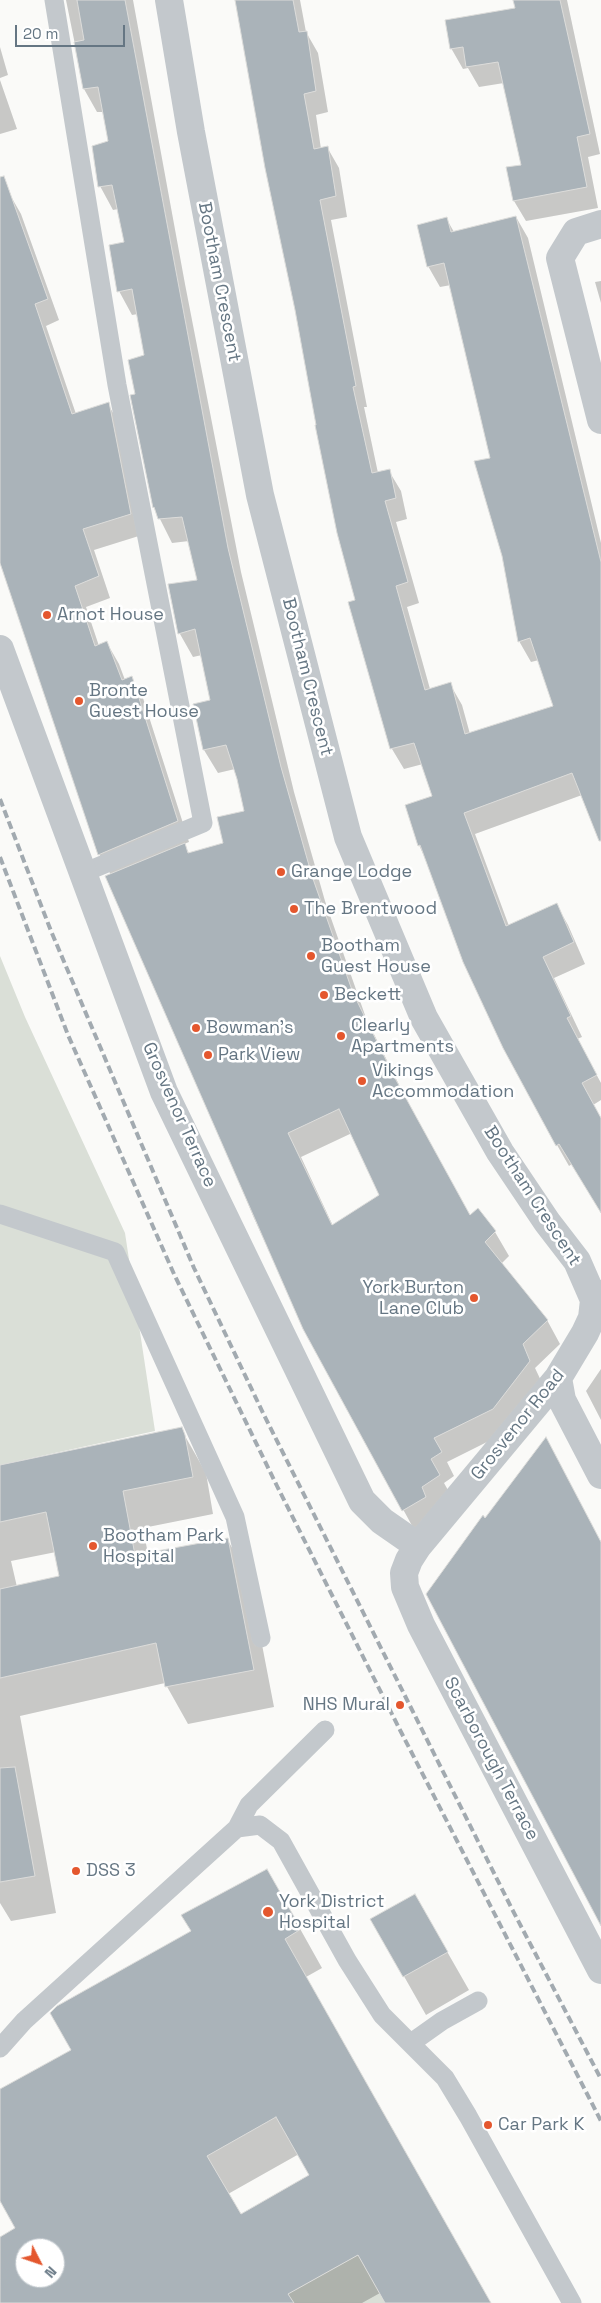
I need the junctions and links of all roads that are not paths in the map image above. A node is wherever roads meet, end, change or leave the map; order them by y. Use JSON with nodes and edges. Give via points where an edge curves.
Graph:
{"nodes":[{"id":1,"x":54,"y":0,"type":"edge"},
{"id":2,"x":169,"y":0,"type":"edge"},
{"id":3,"x":601,"y":224,"type":"edge"},
{"id":4,"x":601,"y":420,"type":"edge"},
{"id":5,"x":0,"y":650,"type":"edge"},
{"id":6,"x":83,"y":873,"type":"junction"},
{"id":7,"x":0,"y":1214,"type":"edge"},
{"id":8,"x":598,"y":1297,"type":"edge"},
{"id":9,"x":558,"y":1378,"type":"junction"},
{"id":10,"x":601,"y":1474,"type":"edge"},
{"id":11,"x":418,"y":1546,"type":"junction"},
{"id":12,"x":261,"y":1638,"type":"dead end"},
{"id":13,"x":325,"y":1730,"type":"dead end"},
{"id":14,"x":237,"y":1828,"type":"junction"},
{"id":15,"x":601,"y":1970,"type":"edge"},
{"id":16,"x":478,"y":2001,"type":"dead end"},
{"id":17,"x":3,"y":2040,"type":"edge"},
{"id":18,"x":411,"y":2044,"type":"junction"},
{"id":19,"x":572,"y":2303,"type":"edge"}],
"edges":[{"from":1,"to":6,"type":"lane","via":[[117,385],[203,823]]},
{"from":2,"to":8,"type":"street","name":"Bootham Crescent","via":[[192,141],[260,495],[348,837],[424,1018],[500,1152],[577,1261]]},
{"from":3,"to":4,"type":"street","via":[[576,232],[560,258]]},
{"from":5,"to":6,"type":"street","name":"Grosvenor Terrace"},
{"from":6,"to":11,"type":"street","name":"Grosvenor Terrace","via":[[164,1092],[362,1501],[382,1521]]},
{"from":7,"to":12,"type":"lane","via":[[115,1252],[235,1517]]},
{"from":8,"to":9,"type":"street","name":"Grosvenor Road","via":[[585,1333]]},
{"from":9,"to":10,"type":"street","via":[[562,1400]]},
{"from":9,"to":11,"type":"street","name":"Grosvenor Road"},
{"from":11,"to":15,"type":"street","name":"Scarborough Terrace","via":[[404,1573],[405,1588]]},
{"from":13,"to":14,"type":"lane","via":[[250,1805]]},
{"from":14,"to":17,"type":"lane"},
{"from":14,"to":18,"type":"lane","via":[[260,1825],[282,1841],[347,1960],[382,2015]]},
{"from":16,"to":18,"type":"lane","via":[[442,2021]]},
{"from":18,"to":19,"type":"lane","via":[[445,2078],[464,2108]]}]}
